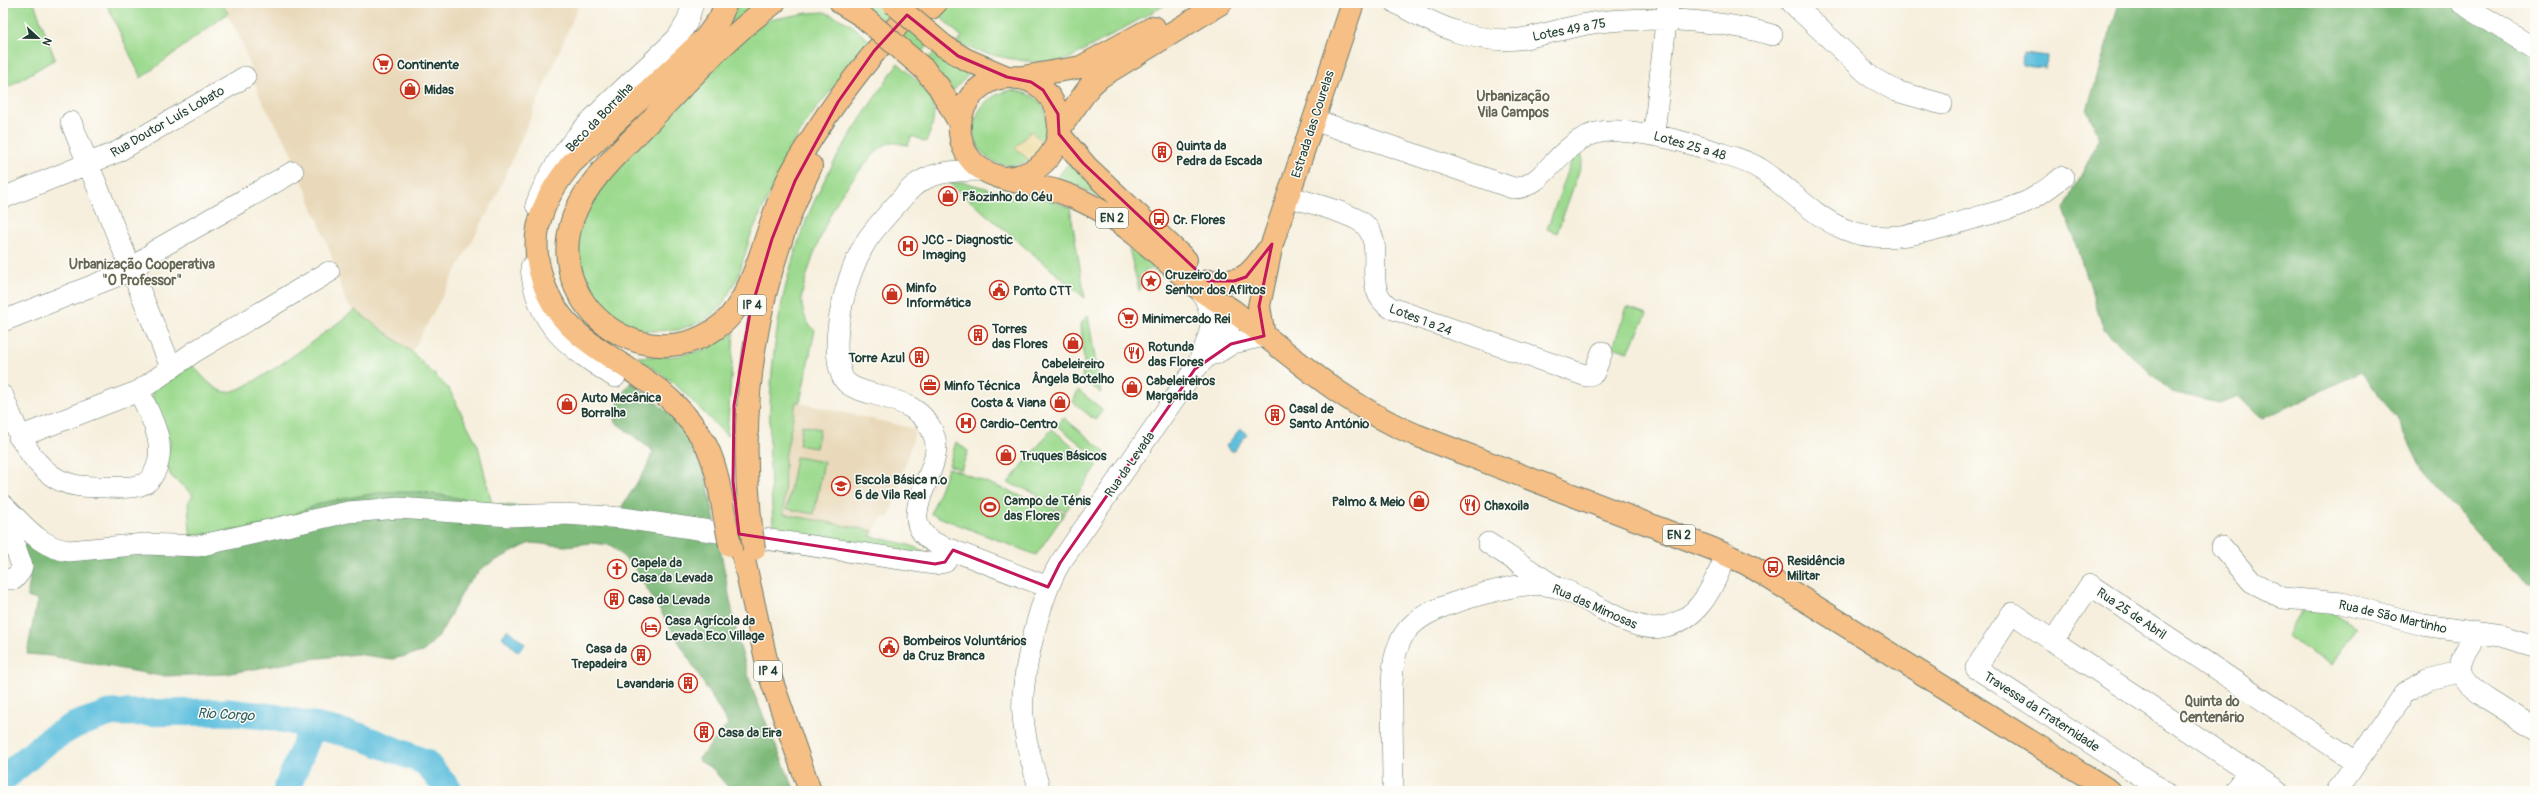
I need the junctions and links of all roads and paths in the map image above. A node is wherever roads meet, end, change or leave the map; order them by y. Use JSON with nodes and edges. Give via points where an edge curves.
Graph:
{"nodes":[{"id":1,"x":693,"y":3,"type":"edge"},
{"id":2,"x":726,"y":3,"type":"edge"},
{"id":3,"x":774,"y":3,"type":"edge"},
{"id":4,"x":841,"y":3,"type":"edge"},
{"id":5,"x":893,"y":3,"type":"edge"},
{"id":6,"x":1195,"y":3,"type":"edge"},
{"id":7,"x":1221,"y":3,"type":"edge"},
{"id":8,"x":1353,"y":3,"type":"edge"},
{"id":9,"x":1396,"y":3,"type":"edge"},
{"id":10,"x":1792,"y":3,"type":"edge"},
{"id":11,"x":2461,"y":3,"type":"edge"},
{"id":12,"x":930,"y":4,"type":"edge"},
{"id":13,"x":1667,"y":12,"type":"edge"},
{"id":14,"x":1772,"y":35,"type":"dead end"},
{"id":15,"x":2535,"y":49,"type":"edge"},
{"id":16,"x":244,"y":77,"type":"dead end"},
{"id":17,"x":1012,"y":77,"type":"junction"},
{"id":18,"x":838,"y":102,"type":"junction"},
{"id":19,"x":1942,"y":104,"type":"dead end"},
{"id":20,"x":1314,"y":120,"type":"junction"},
{"id":21,"x":71,"y":122,"type":"dead end"},
{"id":22,"x":959,"y":122,"type":"junction"},
{"id":23,"x":1059,"y":131,"type":"junction"},
{"id":24,"x":1654,"y":134,"type":"junction"},
{"id":25,"x":88,"y":162,"type":"junction"},
{"id":26,"x":982,"y":170,"type":"junction"},
{"id":27,"x":293,"y":172,"type":"dead end"},
{"id":28,"x":2063,"y":177,"type":"dead end"},
{"id":29,"x":1006,"y":178,"type":"junction"},
{"id":30,"x":1288,"y":196,"type":"junction"},
{"id":31,"x":3,"y":198,"type":"edge"},
{"id":32,"x":1272,"y":244,"type":"junction"},
{"id":33,"x":132,"y":270,"type":"junction"},
{"id":34,"x":329,"y":272,"type":"dead end"},
{"id":35,"x":1204,"y":285,"type":"junction"},
{"id":36,"x":1263,"y":285,"type":"junction"},
{"id":37,"x":1234,"y":311,"type":"junction"},
{"id":38,"x":3,"y":321,"type":"edge"},
{"id":39,"x":1264,"y":336,"type":"junction"},
{"id":40,"x":1602,"y":352,"type":"dead end"},
{"id":41,"x":171,"y":367,"type":"junction"},
{"id":42,"x":1195,"y":369,"type":"junction"},
{"id":43,"x":615,"y":377,"type":"dead end"},
{"id":44,"x":139,"y":391,"type":"junction"},
{"id":45,"x":3,"y":396,"type":"edge"},
{"id":46,"x":19,"y":437,"type":"junction"},
{"id":47,"x":3,"y":505,"type":"edge"},
{"id":48,"x":3,"y":513,"type":"edge"},
{"id":49,"x":738,"y":523,"type":"junction"},
{"id":50,"x":1488,"y":543,"type":"dead end"},
{"id":51,"x":742,"y":547,"type":"junction"},
{"id":52,"x":2222,"y":547,"type":"dead end"},
{"id":53,"x":952,"y":550,"type":"junction"},
{"id":54,"x":1727,"y":554,"type":"junction"},
{"id":55,"x":7,"y":580,"type":"edge"},
{"id":56,"x":1048,"y":587,"type":"junction"},
{"id":57,"x":1556,"y":587,"type":"junction"},
{"id":58,"x":2477,"y":633,"type":"junction"},
{"id":59,"x":2053,"y":641,"type":"junction"},
{"id":60,"x":2535,"y":646,"type":"edge"},
{"id":61,"x":2461,"y":671,"type":"junction"},
{"id":62,"x":2535,"y":729,"type":"edge"},
{"id":63,"x":2356,"y":762,"type":"junction"},
{"id":64,"x":2248,"y":771,"type":"junction"},
{"id":65,"x":810,"y":791,"type":"edge"},
{"id":66,"x":824,"y":791,"type":"edge"},
{"id":67,"x":1040,"y":791,"type":"edge"},
{"id":68,"x":1393,"y":791,"type":"edge"},
{"id":69,"x":2110,"y":791,"type":"edge"},
{"id":70,"x":2164,"y":791,"type":"edge"},
{"id":71,"x":2235,"y":791,"type":"edge"},
{"id":72,"x":2278,"y":791,"type":"edge"},
{"id":73,"x":2337,"y":791,"type":"edge"}],
"edges":[{"from":1,"to":43,"type":"street","name":"Beco da Borralha","via":[[687,22],[678,37],[579,134],[561,155],[545,182],[532,220],[532,275],[545,316],[562,339]]},
{"from":2,"to":49,"type":"main road","via":[[720,18],[706,37],[578,157],[559,178],[539,218],[536,251],[545,290],[563,320],[584,340],[658,390],[702,438]]},
{"from":3,"to":18,"type":"main road","via":[[745,25],[672,97],[603,170],[580,203],[568,237],[569,265],[579,295],[598,321],[627,338],[644,344],[658,345],[687,342],[711,331],[732,314],[748,286],[774,210],[788,179]]},
{"from":4,"to":22,"type":"main road","number":"EN 2","bridge":true,"via":[[862,16],[924,69]]},
{"from":5,"to":17,"type":"main road","number":"EN 2","bridge":true,"via":[[958,56]]},
{"from":6,"to":17,"type":"main road","via":[[1089,64]]},
{"from":7,"to":23,"type":"main road","via":[[1100,77],[1090,86]]},
{"from":8,"to":20,"type":"main road","name":"Estrada das Courelas"},
{"from":9,"to":13,"type":"street","name":"Lotes 49 a 75","via":[[1448,30],[1495,39],[1524,38]]},
{"from":10,"to":19,"type":"street","via":[[1871,77],[1896,91]]},
{"from":11,"to":15,"type":"street"},
{"from":12,"to":18,"type":"main road","number":"IP 4","via":[[874,51]]},
{"from":12,"to":49,"type":"main road","number":"IP 4","via":[[844,110],[816,156],[781,238],[758,318],[748,390],[746,461]]},
{"from":13,"to":14,"type":"street","name":"Lotes 49 a 75"},
{"from":13,"to":24,"type":"street"},
{"from":16,"to":25,"type":"street","name":"Rua Doutor Luís Lobato","via":[[126,146]]},
{"from":17,"to":22,"type":"main road","number":"EN 2","via":[[993,80],[975,91],[963,108]]},
{"from":17,"to":23,"type":"main road","number":"EN 2","via":[[1031,82],[1043,90],[1058,114]]},
{"from":18,"to":49,"type":"main road","number":"IP 4","via":[[805,160],[787,200],[772,239],[743,341],[734,405],[734,481]]},
{"from":20,"to":24,"type":"street","name":"Lotes 25 a 48","via":[[1517,188],[1534,181],[1571,145],[1590,134],[1616,131]]},
{"from":20,"to":30,"type":"main road","name":"Estrada das Courelas"},
{"from":21,"to":25,"type":"street"},
{"from":22,"to":26,"type":"main road","number":"EN 2","via":[[964,151]]},
{"from":23,"to":29,"type":"main road","number":"EN 2","via":[[1055,149],[1047,161],[1035,171],[1021,177]]},
{"from":23,"to":35,"type":"main road","number":"EN 2","via":[[1092,172]]},
{"from":24,"to":28,"type":"street","name":"Lotes 25 a 48","via":[[1750,163],[1828,221],[1852,232],[1874,236],[1918,233],[2013,207],[2032,198]]},
{"from":25,"to":31,"type":"street","name":"Rua Doutor Luís Lobato"},
{"from":25,"to":33,"type":"street"},
{"from":26,"to":29,"type":"main road","number":"EN 2"},
{"from":26,"to":53,"type":"street","via":[[946,172],[929,176],[902,198],[876,228],[862,250],[837,328],[840,369],[847,384],[900,401],[922,418],[930,428],[935,449],[919,503],[917,520],[920,531],[928,539]]},
{"from":27,"to":33,"type":"street","via":[[156,250]]},
{"from":29,"to":35,"type":"main road","number":"EN 2","via":[[1058,192],[1105,214]]},
{"from":30,"to":32,"type":"main road","name":"Estrada das Courelas"},
{"from":30,"to":40,"type":"street","name":"Lotes 1 a 24","via":[[1349,217],[1365,226],[1372,241],[1375,289],[1380,301],[1390,308],[1587,376],[1594,373]]},
{"from":32,"to":35,"type":"main road","via":[[1246,277]]},
{"from":32,"to":36,"type":"main road"},
{"from":33,"to":38,"type":"street"},
{"from":33,"to":41,"type":"street"},
{"from":34,"to":41,"type":"street"},
{"from":35,"to":37,"type":"main road","number":"EN 2"},
{"from":35,"to":42,"type":"street","via":[[1212,324]]},
{"from":36,"to":37,"type":"main road","via":[[1254,300]]},
{"from":36,"to":39,"type":"main road","via":[[1259,311]]},
{"from":37,"to":39,"type":"main road","number":"EN 2"},
{"from":37,"to":42,"type":"street","via":[[1226,336]]},
{"from":39,"to":42,"type":"street","via":[[1231,344]]},
{"from":39,"to":54,"type":"main road","number":"EN 2","via":[[1336,392],[1393,425]]},
{"from":41,"to":44,"type":"street"},
{"from":42,"to":56,"type":"street","name":"Rua da Levada","via":[[1060,563]]},
{"from":44,"to":46,"type":"street"},
{"from":44,"to":46,"type":"street","via":[[160,443],[157,468],[148,482],[142,485],[86,487],[59,481],[44,469]]},
{"from":45,"to":46,"type":"street"},
{"from":47,"to":53,"type":"street","via":[[42,542],[58,549],[75,551],[145,544],[198,546],[348,512],[400,508],[503,516],[565,514],[623,518],[934,564],[945,562]]},
{"from":48,"to":55,"type":"street","via":[[21,563],[20,572]]},
{"from":49,"to":51,"type":"main road","bridge":true},
{"from":50,"to":57,"type":"street"},
{"from":51,"to":65,"type":"main road","number":"IP 4","via":[[745,613],[762,649]]},
{"from":51,"to":66,"type":"main road","number":"IP 4"},
{"from":52,"to":58,"type":"street","name":"Rua de São Martinho","via":[[2252,582],[2277,596],[2294,600],[2342,603],[2423,625]]},
{"from":53,"to":56,"type":"street"},
{"from":54,"to":57,"type":"street","name":"Rua das Mimosas","via":[[1706,599],[1697,610],[1686,619],[1660,628],[1637,625]]},
{"from":54,"to":69,"type":"main road","number":"EN 2","via":[[1765,574]]},
{"from":56,"to":67,"type":"street","name":"Rua da Levada","via":[[1028,667],[1023,708],[1026,735]]},
{"from":57,"to":68,"type":"street","name":"Rua das Mimosas","via":[[1539,584],[1518,586],[1463,600],[1428,614],[1406,632],[1395,650],[1391,673]]},
{"from":58,"to":60,"type":"street","name":"Rua de São Martinho"},
{"from":58,"to":61,"type":"street","via":[[2464,652]]},
{"from":59,"to":63,"type":"street","name":"Rua 25 de Abril","via":[[2090,585]]},
{"from":59,"to":64,"type":"street"},
{"from":59,"to":70,"type":"street","name":"Travessa da Fraternidade","via":[[2012,613],[1976,668]]},
{"from":61,"to":62,"type":"street","via":[[2464,680],[2470,686]]},
{"from":61,"to":63,"type":"street","via":[[2423,682],[2404,693]]},
{"from":63,"to":73,"type":"street"},
{"from":64,"to":71,"type":"street"},
{"from":64,"to":72,"type":"street"}]}
